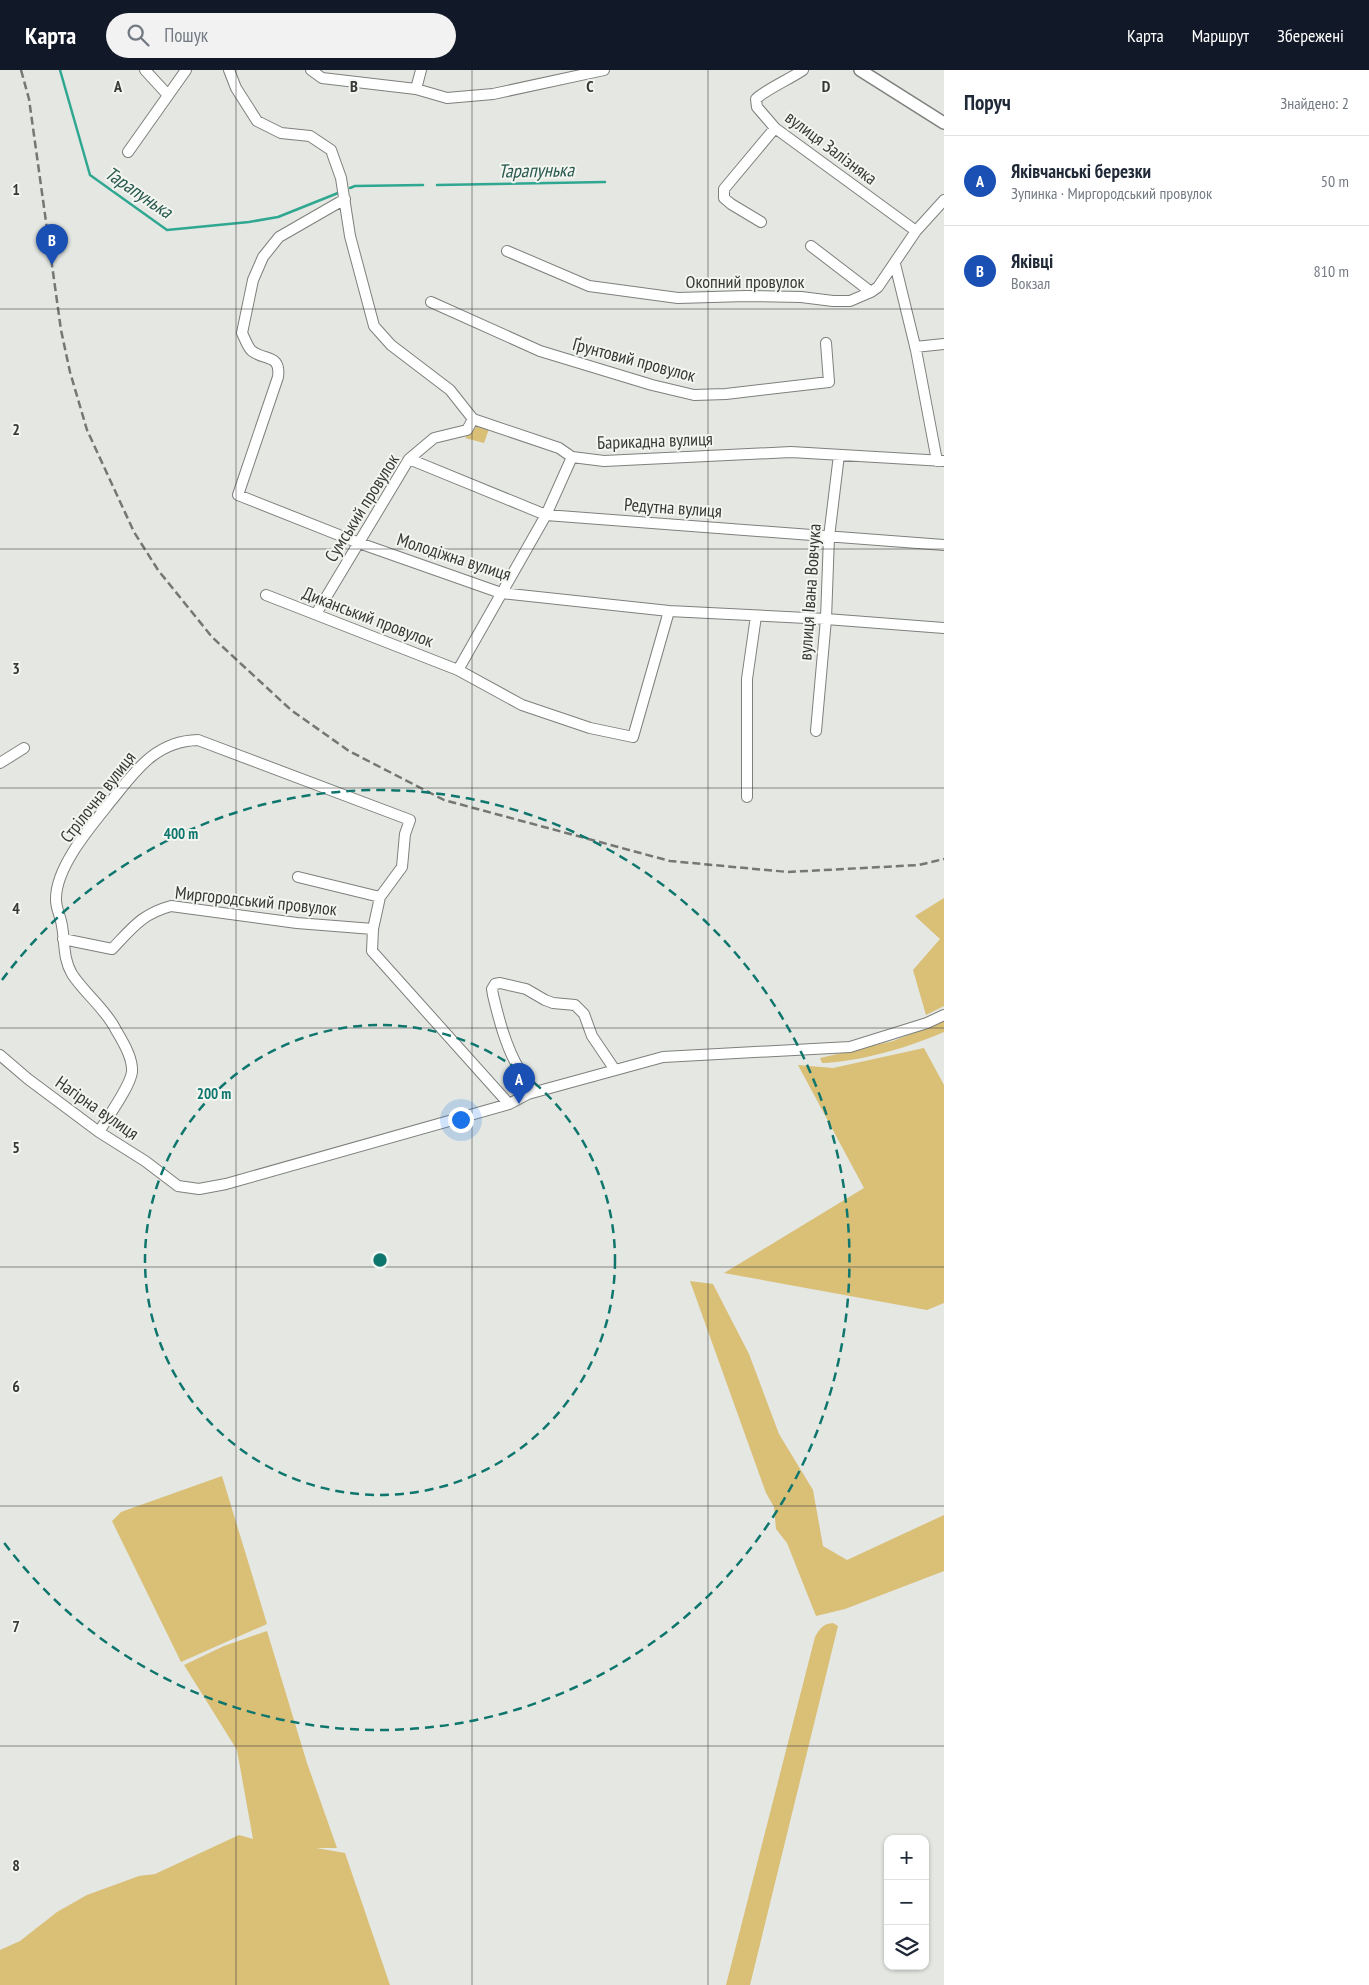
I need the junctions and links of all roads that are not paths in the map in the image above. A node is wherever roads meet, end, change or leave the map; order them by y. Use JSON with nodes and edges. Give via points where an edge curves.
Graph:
{"nodes":[{"id":1,"x":145,"y":70,"type":"edge"},
{"id":2,"x":186,"y":70,"type":"edge"},
{"id":3,"x":229,"y":70,"type":"edge"},
{"id":4,"x":311,"y":70,"type":"edge"},
{"id":5,"x":421,"y":70,"type":"edge"},
{"id":6,"x":604,"y":70,"type":"edge"},
{"id":7,"x":803,"y":70,"type":"edge"},
{"id":8,"x":860,"y":70,"type":"edge"},
{"id":9,"x":416,"y":89,"type":"junction"},
{"id":10,"x":167,"y":94,"type":"junction"},
{"id":11,"x":944,"y":123,"type":"edge"},
{"id":12,"x":775,"y":128,"type":"junction"},
{"id":13,"x":128,"y":152,"type":"dead end"},
{"id":14,"x":346,"y":200,"type":"junction"},
{"id":15,"x":944,"y":200,"type":"edge"},
{"id":16,"x":761,"y":222,"type":"dead end"},
{"id":17,"x":916,"y":231,"type":"junction"},
{"id":18,"x":811,"y":246,"type":"dead end"},
{"id":19,"x":507,"y":252,"type":"dead end"},
{"id":20,"x":895,"y":264,"type":"junction"},
{"id":21,"x":871,"y":292,"type":"junction"},
{"id":22,"x":431,"y":302,"type":"dead end"},
{"id":23,"x":826,"y":343,"type":"dead end"},
{"id":24,"x":944,"y":344,"type":"edge"},
{"id":25,"x":915,"y":347,"type":"junction"},
{"id":26,"x":474,"y":419,"type":"junction"},
{"id":27,"x":839,"y":455,"type":"junction"},
{"id":28,"x":572,"y":457,"type":"junction"},
{"id":29,"x":409,"y":460,"type":"junction"},
{"id":30,"x":941,"y":461,"type":"edge"},
{"id":31,"x":546,"y":515,"type":"junction"},
{"id":32,"x":829,"y":536,"type":"junction"},
{"id":33,"x":359,"y":543,"type":"junction"},
{"id":34,"x":944,"y":546,"type":"edge"},
{"id":35,"x":501,"y":593,"type":"junction"},
{"id":36,"x":266,"y":595,"type":"dead end"},
{"id":37,"x":669,"y":611,"type":"junction"},
{"id":38,"x":316,"y":614,"type":"junction"},
{"id":39,"x":756,"y":616,"type":"junction"},
{"id":40,"x":826,"y":619,"type":"junction"},
{"id":41,"x":944,"y":628,"type":"edge"},
{"id":42,"x":458,"y":670,"type":"junction"},
{"id":43,"x":816,"y":731,"type":"dead end"},
{"id":44,"x":24,"y":748,"type":"dead end"},
{"id":45,"x":0,"y":763,"type":"edge"},
{"id":46,"x":747,"y":797,"type":"dead end"},
{"id":47,"x":298,"y":877,"type":"dead end"},
{"id":48,"x":380,"y":897,"type":"junction"},
{"id":49,"x":373,"y":928,"type":"junction"},
{"id":50,"x":63,"y":939,"type":"junction"},
{"id":51,"x":944,"y":1015,"type":"edge"},
{"id":52,"x":0,"y":1055,"type":"edge"},
{"id":53,"x":614,"y":1070,"type":"junction"},
{"id":54,"x":533,"y":1092,"type":"junction"},
{"id":55,"x":509,"y":1104,"type":"junction"},
{"id":56,"x":99,"y":1132,"type":"junction"}],
"edges":[{"from":1,"to":10,"type":"street"},
{"from":2,"to":10,"type":"street"},
{"from":3,"to":14,"type":"street","via":[[257,122],[280,133],[310,136],[331,150]]},
{"from":4,"to":9,"type":"street","via":[[322,78]]},
{"from":5,"to":9,"type":"street"},
{"from":6,"to":9,"type":"street","via":[[493,94],[447,98]]},
{"from":7,"to":12,"type":"street","name":"вулиця Залізняка","via":[[756,99],[757,107]]},
{"from":8,"to":11,"type":"street"},
{"from":10,"to":13,"type":"street"},
{"from":12,"to":16,"type":"street","via":[[724,189],[724,198]]},
{"from":12,"to":17,"type":"street","name":"вулиця Залізняка"},
{"from":14,"to":26,"type":"street","via":[[350,236],[374,326],[391,345],[450,390]]},
{"from":14,"to":33,"type":"street","name":"Молодіжна вулиця","via":[[279,237],[262,257],[242,334],[252,351],[275,361],[279,368],[238,495]]},
{"from":15,"to":17,"type":"street","name":"Окопний провулок"},
{"from":17,"to":20,"type":"street","name":"Окопний провулок"},
{"from":18,"to":21,"type":"street"},
{"from":19,"to":21,"type":"street","name":"Окопний провулок","via":[[589,286],[678,298],[746,296],[850,301]]},
{"from":20,"to":21,"type":"street","name":"Окопний провулок"},
{"from":20,"to":25,"type":"street"},
{"from":22,"to":23,"type":"street","name":"Ґрунтовий провулок","via":[[540,351],[694,395],[830,382]]},
{"from":24,"to":25,"type":"street"},
{"from":25,"to":30,"type":"street"},
{"from":26,"to":28,"type":"street","name":"Барикадна вулиця","via":[[559,448]]},
{"from":26,"to":29,"type":"street","name":"Сумський провулок","via":[[467,430],[434,438]]},
{"from":27,"to":28,"type":"street","name":"Барикадна вулиця","via":[[791,452],[604,461]]},
{"from":27,"to":30,"type":"street","name":"Барикадна вулиця"},
{"from":27,"to":32,"type":"street","name":"вулиця Івана Вовчука"},
{"from":28,"to":31,"type":"street"},
{"from":29,"to":31,"type":"street","name":"Редутна вулиця"},
{"from":29,"to":33,"type":"street","name":"Сумський провулок"},
{"from":31,"to":32,"type":"street","name":"Редутна вулиця"},
{"from":31,"to":35,"type":"street"},
{"from":32,"to":34,"type":"street","name":"Редутна вулиця"},
{"from":32,"to":40,"type":"street","name":"вулиця Івана Вовчука"},
{"from":33,"to":35,"type":"street","name":"Молодіжна вулиця"},
{"from":33,"to":38,"type":"street","name":"Сумський провулок"},
{"from":35,"to":37,"type":"street","name":"Молодіжна вулиця"},
{"from":35,"to":42,"type":"street"},
{"from":36,"to":38,"type":"street","name":"Диканський провулок"},
{"from":37,"to":39,"type":"street","name":"Молодіжна вулиця"},
{"from":37,"to":42,"type":"street","via":[[633,737],[590,728],[522,705]]},
{"from":38,"to":42,"type":"street","name":"Диканський провулок"},
{"from":39,"to":40,"type":"street","name":"Молодіжна вулиця"},
{"from":39,"to":46,"type":"street","via":[[747,679]]},
{"from":40,"to":41,"type":"street","name":"Молодіжна вулиця"},
{"from":40,"to":43,"type":"street","name":"вулиця Івана Вовчука"},
{"from":44,"to":45,"type":"street"},
{"from":47,"to":48,"type":"street","name":"Миргородський провулок"},
{"from":48,"to":49,"type":"street"},
{"from":48,"to":50,"type":"street","name":"Стрілочна вулиця","via":[[402,867],[404,834],[410,820],[198,740],[175,744],[150,756],[80,840],[57,886],[56,902]]},
{"from":49,"to":50,"type":"street","name":"Миргородський провулок","via":[[297,923],[171,906],[154,910],[140,920],[112,949]]},
{"from":49,"to":55,"type":"street","via":[[372,951]]},
{"from":50,"to":56,"type":"street","name":"Стрілочна вулиця","via":[[72,973],[109,1016],[128,1052],[132,1072]]},
{"from":51,"to":53,"type":"street","via":[[850,1047],[663,1057]]},
{"from":52,"to":56,"type":"street","name":"Нагірна вулиця"},
{"from":53,"to":54,"type":"street"},
{"from":53,"to":54,"type":"street","via":[[592,1036],[584,1014],[575,1005],[545,1000],[526,989],[495,984],[493,995],[508,1045]]},
{"from":54,"to":55,"type":"street"},
{"from":55,"to":56,"type":"street","name":"Нагірна вулиця","via":[[199,1189],[178,1186]]}]}
